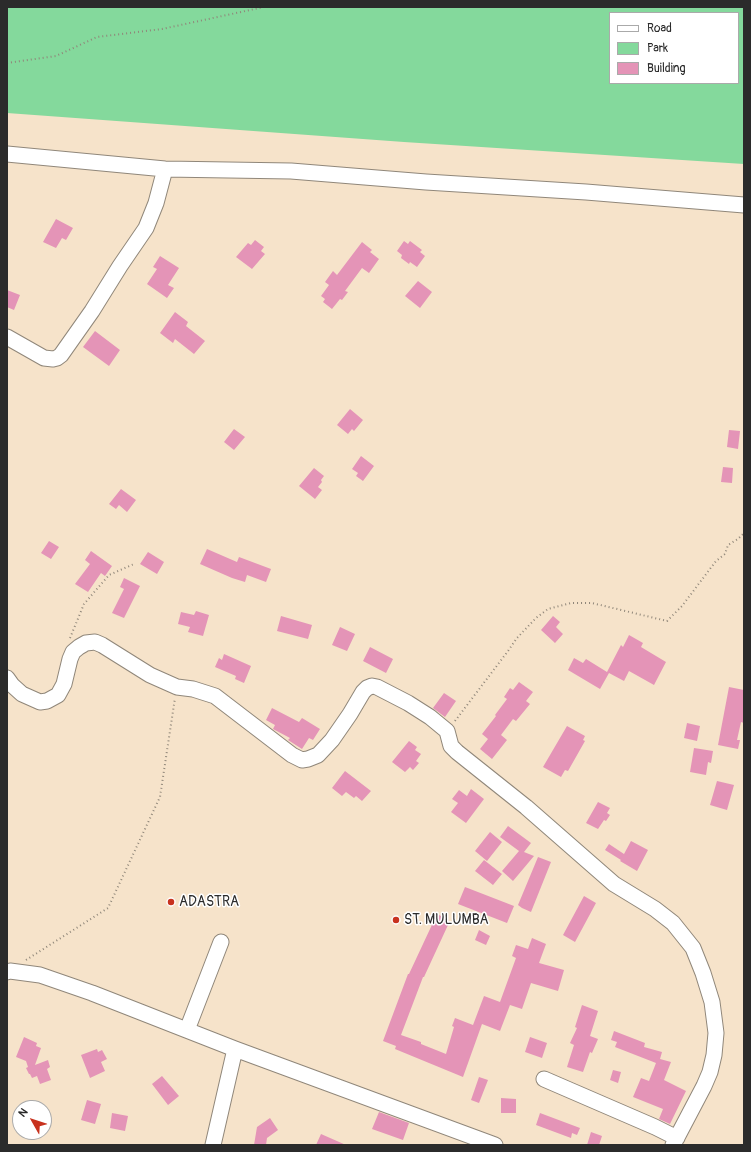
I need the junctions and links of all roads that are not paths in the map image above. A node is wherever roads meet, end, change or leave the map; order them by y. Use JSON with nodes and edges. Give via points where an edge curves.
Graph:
{"nodes":[{"id":1,"x":7,"y":154,"type":"edge"},
{"id":2,"x":165,"y":169,"type":"junction"},
{"id":3,"x":744,"y":205,"type":"edge"},
{"id":4,"x":7,"y":337,"type":"edge"},
{"id":5,"x":7,"y":678,"type":"edge"},
{"id":6,"x":221,"y":942,"type":"dead end"},
{"id":7,"x":9,"y":971,"type":"edge"},
{"id":8,"x":187,"y":1030,"type":"junction"},
{"id":9,"x":235,"y":1049,"type":"junction"},
{"id":10,"x":544,"y":1079,"type":"dead end"},
{"id":11,"x":458,"y":1138,"type":"edge"},
{"id":12,"x":675,"y":1142,"type":"edge"},
{"id":13,"x":212,"y":1145,"type":"edge"},
{"id":14,"x":495,"y":1145,"type":"edge"}],
"edges":[{"from":1,"to":2,"type":"street"},
{"from":2,"to":3,"type":"street","via":[[291,171]]},
{"from":2,"to":4,"type":"street","via":[[146,228],[61,355],[53,359],[44,358]]},
{"from":5,"to":12,"type":"street","via":[[22,694],[40,702],[47,702],[61,689],[73,652],[86,643],[95,642],[150,675],[176,687],[215,696],[302,760],[318,755],[332,740],[363,692],[372,686],[430,717],[447,731],[451,746],[457,752],[526,807],[614,884],[673,923],[693,948],[712,1002],[716,1034],[714,1056],[704,1086]]},
{"from":6,"to":8,"type":"street"},
{"from":7,"to":8,"type":"street","via":[[40,975]]},
{"from":8,"to":9,"type":"street"},
{"from":9,"to":11,"type":"street"},
{"from":9,"to":13,"type":"street"},
{"from":10,"to":12,"type":"street","via":[[655,1126]]},
{"from":11,"to":14,"type":"street"}]}
